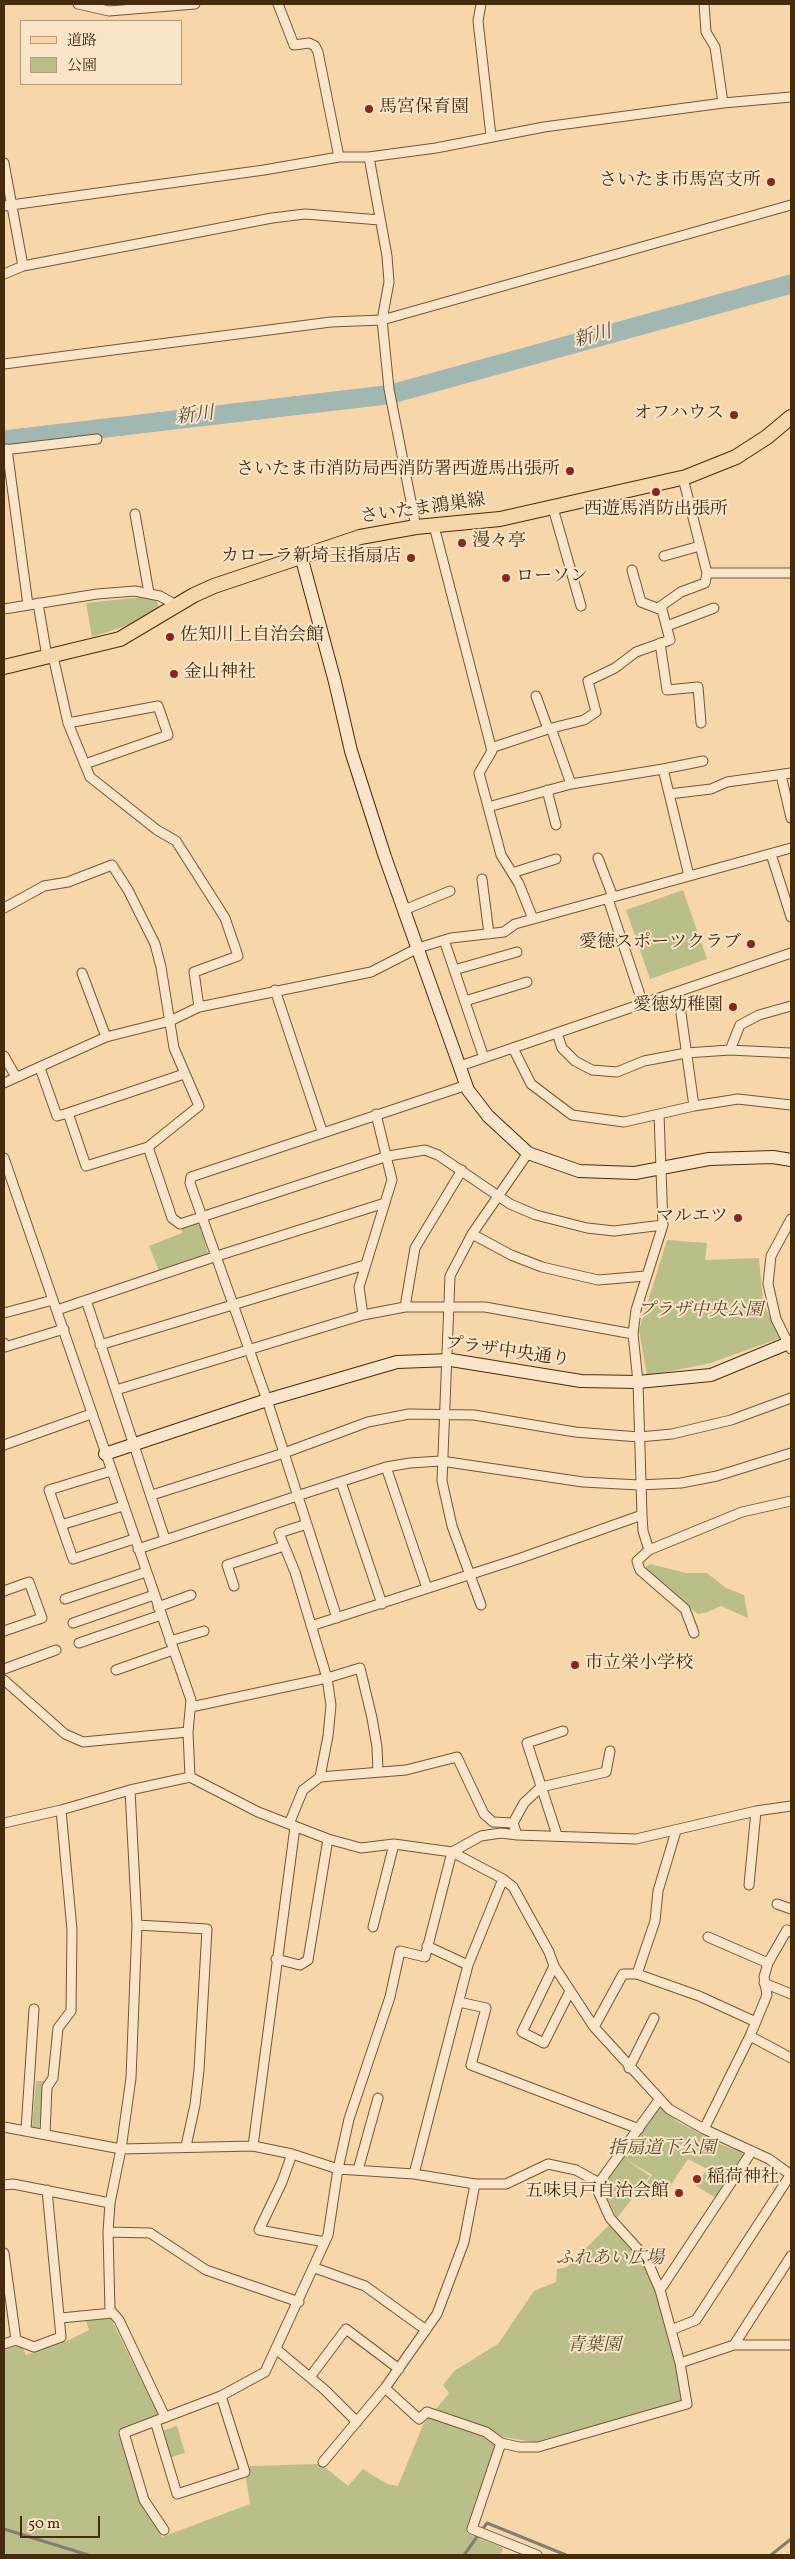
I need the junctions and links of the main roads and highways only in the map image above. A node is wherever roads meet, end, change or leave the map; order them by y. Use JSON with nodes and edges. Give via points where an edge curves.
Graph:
{"nodes":[{"id":1,"x":791,"y":417,"type":"edge"},
{"id":2,"x":4,"y":667,"type":"edge"}],
"edges":[{"from":1,"to":2,"type":"main road","name":"さいたま鴻巣線","via":[[736,457],[683,478],[500,519],[416,527],[360,537],[214,586],[120,639]]}]}
